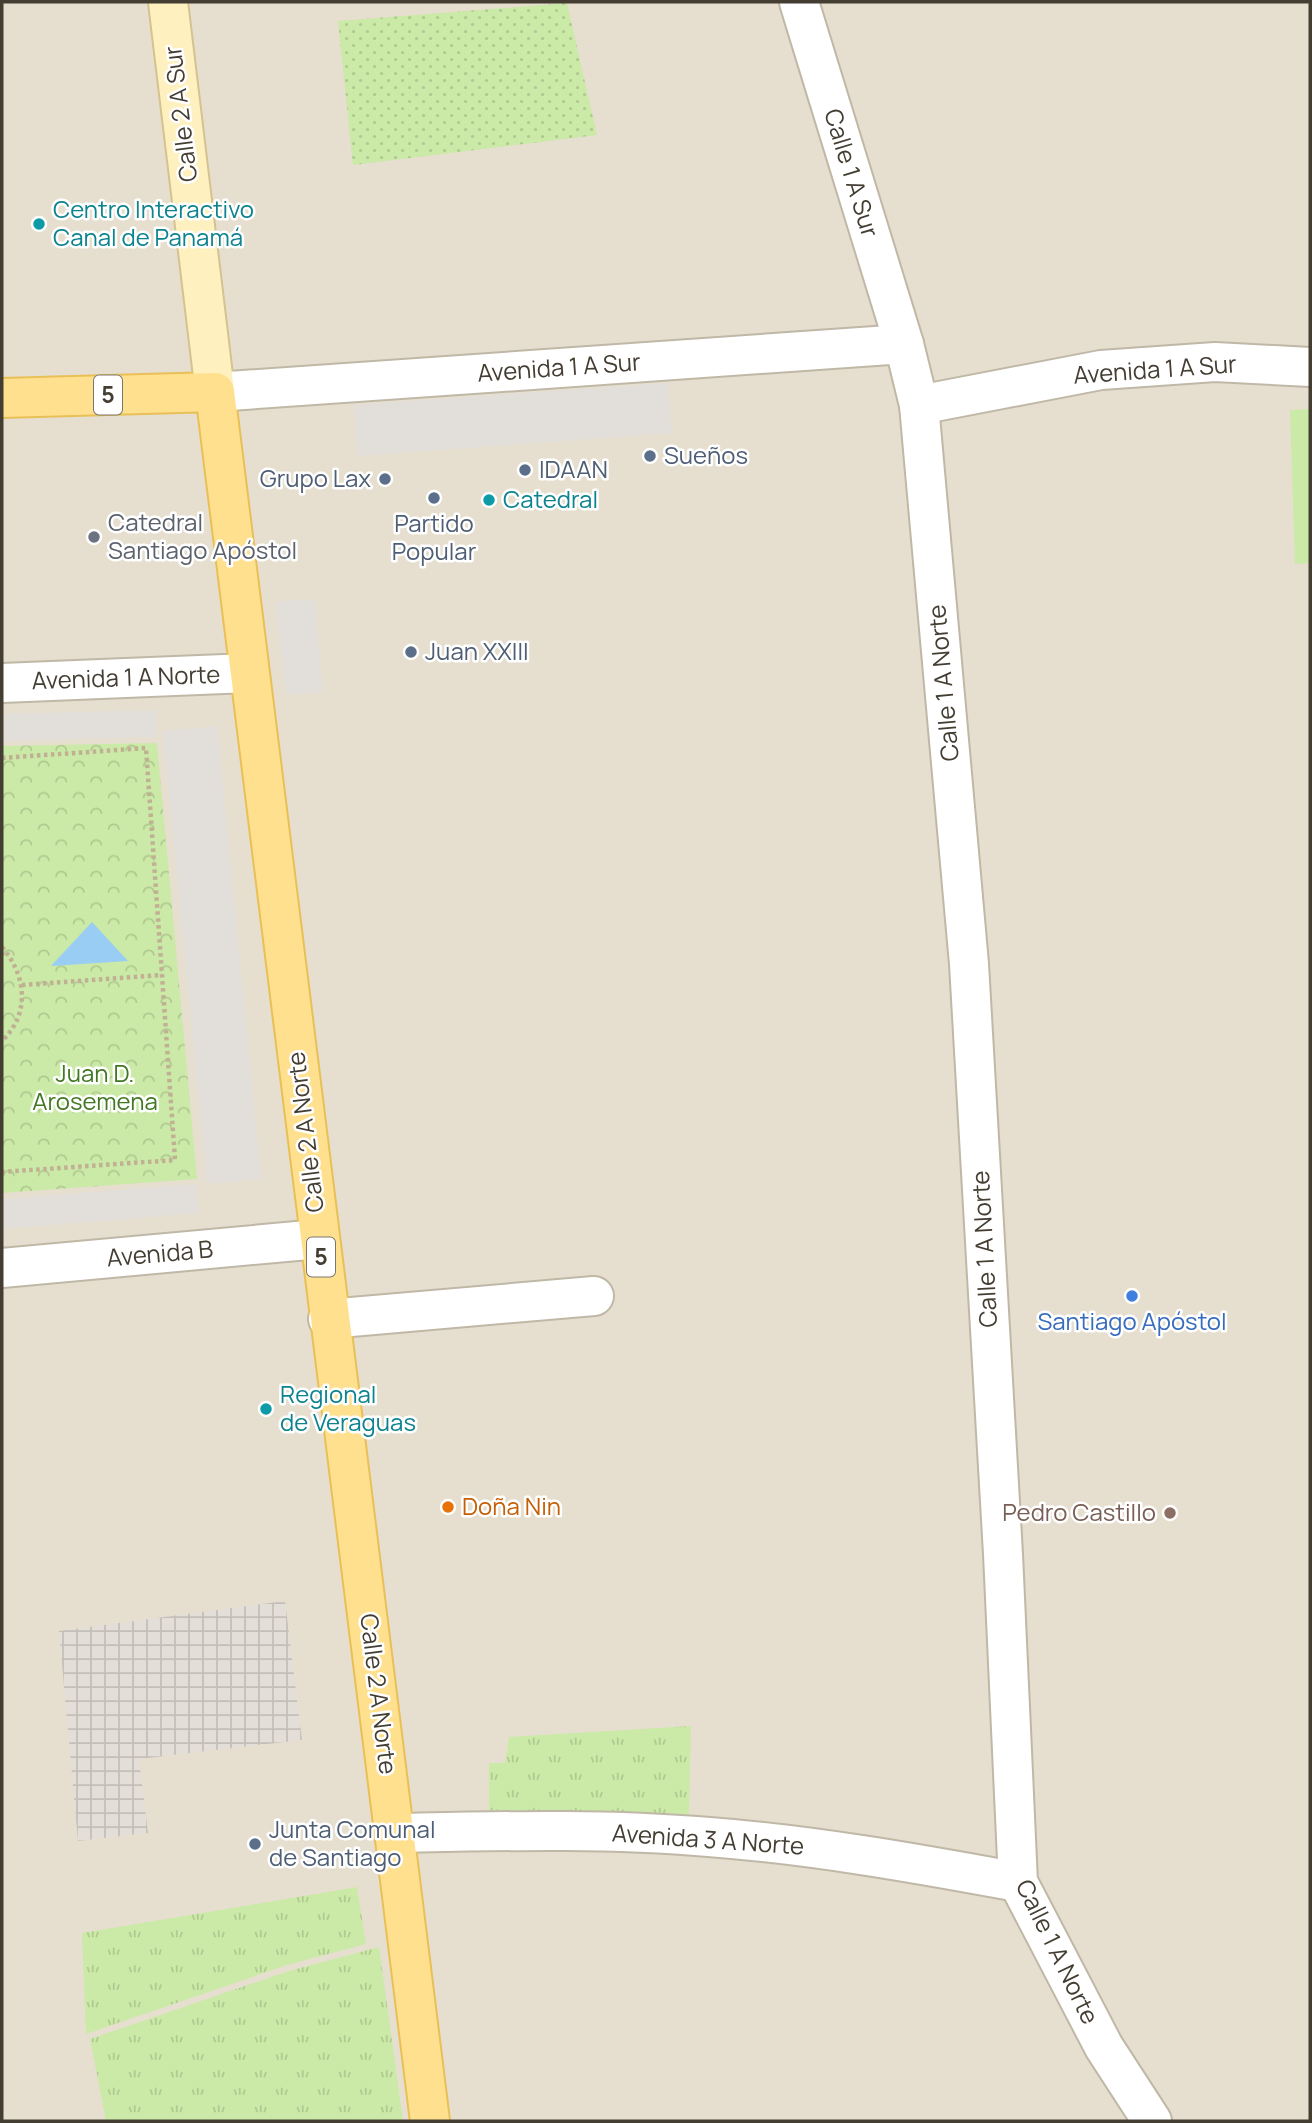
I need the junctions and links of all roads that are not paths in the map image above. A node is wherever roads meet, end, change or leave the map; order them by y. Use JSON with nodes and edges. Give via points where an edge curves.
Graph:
{"nodes":[{"id":1,"x":168,"y":2,"type":"edge"},
{"id":2,"x":799,"y":2,"type":"edge"},
{"id":3,"x":904,"y":344,"type":"junction"},
{"id":4,"x":1310,"y":367,"type":"edge"},
{"id":5,"x":215,"y":392,"type":"junction"},
{"id":6,"x":2,"y":398,"type":"edge"},
{"id":7,"x":919,"y":405,"type":"junction"},
{"id":8,"x":249,"y":673,"type":"junction"},
{"id":9,"x":2,"y":683,"type":"edge"},
{"id":10,"x":319,"y":1239,"type":"junction"},
{"id":11,"x":2,"y":1268,"type":"edge"},
{"id":12,"x":594,"y":1296,"type":"dead end"},
{"id":13,"x":328,"y":1319,"type":"junction"},
{"id":14,"x":396,"y":1833,"type":"junction"},
{"id":15,"x":1018,"y":1882,"type":"junction"},
{"id":16,"x":430,"y":2121,"type":"edge"},
{"id":17,"x":1152,"y":2121,"type":"edge"}],
"edges":[{"from":1,"to":5,"type":"main road","name":"Calle 2 A Sur"},
{"from":2,"to":3,"type":"street","name":"Calle 1 A Sur"},
{"from":3,"to":5,"type":"street","name":"Avenida 1 A Sur"},
{"from":3,"to":7,"type":"street","name":"Calle 1 A Norte"},
{"from":4,"to":7,"type":"street","name":"Avenida 1 A Sur","via":[[1215,362],[1101,370]]},
{"from":5,"to":6,"type":"main road","number":"5"},
{"from":5,"to":8,"type":"main road","name":"Calle 2 A Norte","number":"5"},
{"from":7,"to":15,"type":"street","name":"Calle 1 A Norte","via":[[968,964]]},
{"from":8,"to":9,"type":"street","name":"Avenida 1 A Norte"},
{"from":8,"to":10,"type":"main road","name":"Calle 2 A Norte","number":"5"},
{"from":10,"to":11,"type":"street","name":"Avenida B"},
{"from":10,"to":13,"type":"main road","name":"Calle 2 A Norte","number":"5"},
{"from":12,"to":13,"type":"street"},
{"from":13,"to":14,"type":"main road","name":"Calle 2 A Norte","number":"5"},
{"from":14,"to":15,"type":"street","name":"Avenida 3 A Norte","via":[[552,1830],[708,1837],[864,1854]]},
{"from":14,"to":16,"type":"main road","name":"Calle 2 A Norte","number":"5"},
{"from":15,"to":17,"type":"street","name":"Calle 1 A Norte","via":[[1104,2047]]}]}
